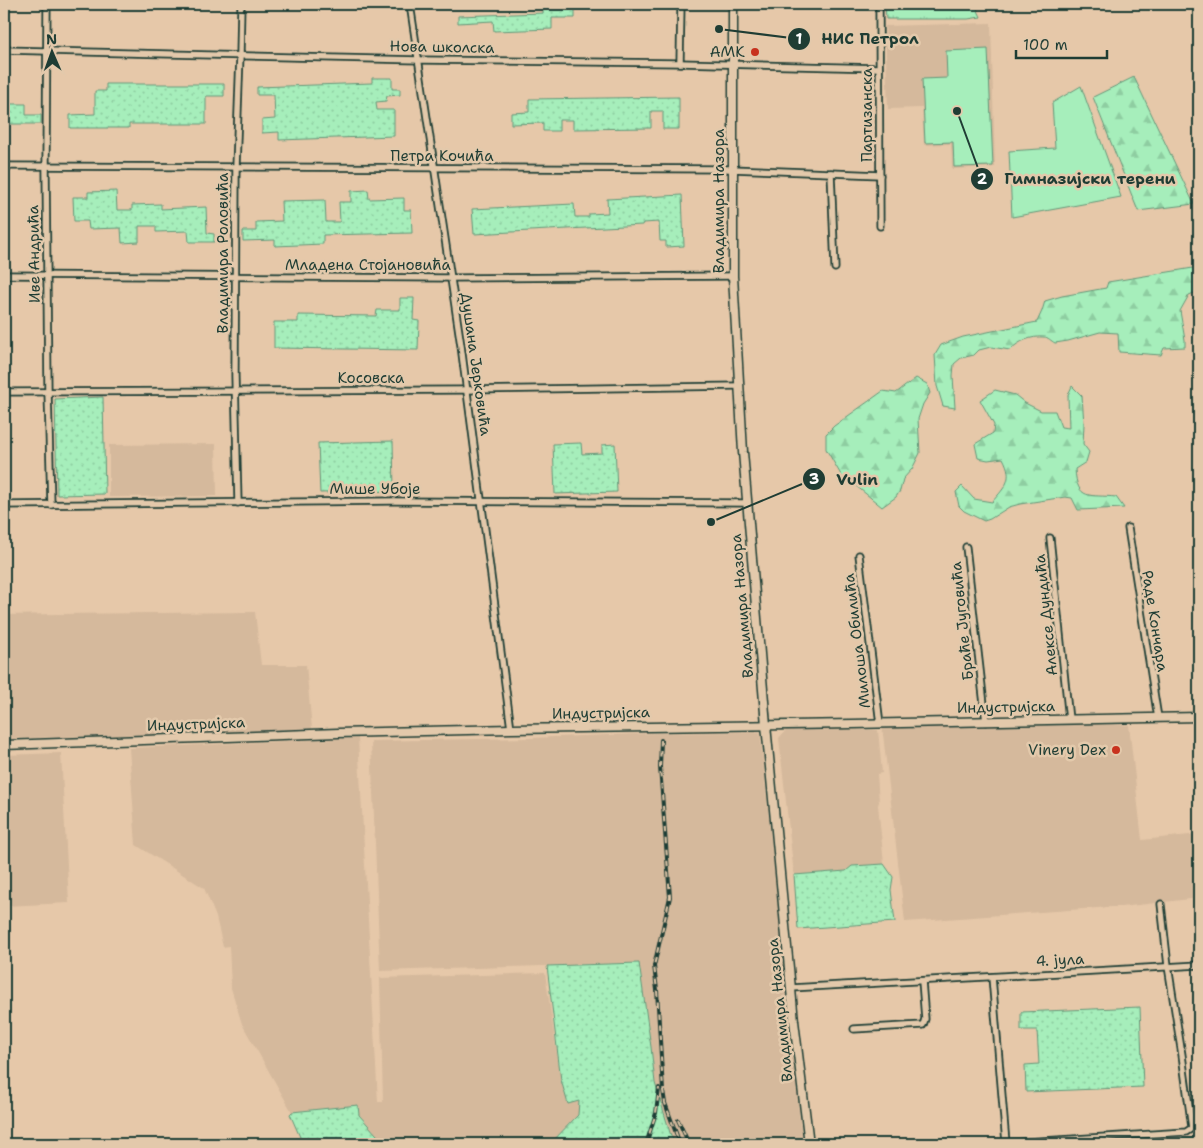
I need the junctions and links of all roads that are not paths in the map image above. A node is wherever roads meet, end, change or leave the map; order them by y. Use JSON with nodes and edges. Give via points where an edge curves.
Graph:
{"nodes":[{"id":1,"x":47,"y":4,"type":"edge"},
{"id":2,"x":240,"y":4,"type":"edge"},
{"id":3,"x":410,"y":4,"type":"edge"},
{"id":4,"x":681,"y":4,"type":"edge"},
{"id":5,"x":734,"y":4,"type":"edge"},
{"id":6,"x":879,"y":4,"type":"edge"},
{"id":7,"x":4,"y":50,"type":"edge"},
{"id":8,"x":47,"y":50,"type":"junction"},
{"id":9,"x":240,"y":55,"type":"junction"},
{"id":10,"x":419,"y":60,"type":"junction"},
{"id":11,"x":680,"y":63,"type":"junction"},
{"id":12,"x":733,"y":65,"type":"junction"},
{"id":13,"x":880,"y":68,"type":"junction"},
{"id":14,"x":4,"y":166,"type":"edge"},
{"id":15,"x":46,"y":166,"type":"junction"},
{"id":16,"x":236,"y":167,"type":"junction"},
{"id":17,"x":435,"y":168,"type":"junction"},
{"id":18,"x":732,"y":169,"type":"junction"},
{"id":19,"x":830,"y":173,"type":"junction"},
{"id":20,"x":880,"y":175,"type":"junction"},
{"id":21,"x":880,"y":226,"type":"dead end"},
{"id":22,"x":835,"y":268,"type":"dead end"},
{"id":23,"x":4,"y":275,"type":"edge"},
{"id":24,"x":47,"y":276,"type":"junction"},
{"id":25,"x":733,"y":276,"type":"junction"},
{"id":26,"x":236,"y":277,"type":"junction"},
{"id":27,"x":452,"y":278,"type":"junction"},
{"id":28,"x":738,"y":386,"type":"junction"},
{"id":29,"x":235,"y":390,"type":"junction"},
{"id":30,"x":467,"y":390,"type":"junction"},
{"id":31,"x":4,"y":392,"type":"edge"},
{"id":32,"x":48,"y":392,"type":"junction"},
{"id":33,"x":481,"y":501,"type":"junction"},
{"id":34,"x":238,"y":503,"type":"junction"},
{"id":35,"x":746,"y":503,"type":"junction"},
{"id":36,"x":4,"y":505,"type":"edge"},
{"id":37,"x":51,"y":505,"type":"junction"},
{"id":38,"x":1128,"y":528,"type":"dead end"},
{"id":39,"x":1050,"y":538,"type":"dead end"},
{"id":40,"x":966,"y":547,"type":"dead end"},
{"id":41,"x":859,"y":554,"type":"dead end"},
{"id":42,"x":1158,"y":718,"type":"junction"},
{"id":43,"x":1199,"y":718,"type":"edge"},
{"id":44,"x":1070,"y":720,"type":"junction"},
{"id":45,"x":986,"y":722,"type":"junction"},
{"id":46,"x":880,"y":724,"type":"junction"},
{"id":47,"x":766,"y":725,"type":"junction"},
{"id":48,"x":511,"y":729,"type":"junction"},
{"id":49,"x":4,"y":745,"type":"edge"},
{"id":50,"x":1160,"y":904,"type":"dead end"},
{"id":51,"x":1199,"y":965,"type":"edge"},
{"id":52,"x":1168,"y":966,"type":"junction"},
{"id":53,"x":992,"y":977,"type":"junction"},
{"id":54,"x":922,"y":981,"type":"junction"},
{"id":55,"x":791,"y":988,"type":"junction"},
{"id":56,"x":854,"y":1029,"type":"dead end"},
{"id":57,"x":809,"y":1144,"type":"edge"},
{"id":58,"x":995,"y":1144,"type":"edge"},
{"id":59,"x":1006,"y":1144,"type":"edge"}],
"edges":[{"from":1,"to":8,"type":"street","name":"Иве Андрића"},
{"from":2,"to":9,"type":"street","name":"Владимира Роловића"},
{"from":3,"to":10,"type":"street","name":"Душана Јерковића"},
{"from":4,"to":11,"type":"street"},
{"from":5,"to":12,"type":"main road","name":"Владимира Назора"},
{"from":6,"to":13,"type":"street","name":"Партизанска"},
{"from":7,"to":8,"type":"street","name":"Нова школска"},
{"from":8,"to":9,"type":"street","name":"Нова школска"},
{"from":8,"to":15,"type":"street","name":"Иве Андрића"},
{"from":9,"to":10,"type":"street","name":"Нова школска"},
{"from":9,"to":16,"type":"street","name":"Владимира Роловића"},
{"from":10,"to":11,"type":"street","name":"Нова школска"},
{"from":10,"to":17,"type":"street","name":"Душана Јерковића"},
{"from":11,"to":12,"type":"street","name":"Нова школска"},
{"from":12,"to":13,"type":"street","name":"Нова школска"},
{"from":12,"to":18,"type":"main road","name":"Владимира Назора"},
{"from":13,"to":20,"type":"street","name":"Партизанска"},
{"from":14,"to":15,"type":"street","name":"Петра Кочића"},
{"from":15,"to":16,"type":"street","name":"Петра Кочића"},
{"from":15,"to":24,"type":"street","name":"Иве Андрића"},
{"from":16,"to":17,"type":"street","name":"Петра Кочића"},
{"from":16,"to":26,"type":"street","name":"Владимира Роловића"},
{"from":17,"to":18,"type":"street","name":"Петра Кочића"},
{"from":17,"to":27,"type":"street","name":"Душана Јерковића"},
{"from":18,"to":19,"type":"street","name":"Петра Кочића"},
{"from":18,"to":25,"type":"main road","name":"Владимира Назора"},
{"from":19,"to":20,"type":"street","name":"Петра Кочића"},
{"from":19,"to":22,"type":"street"},
{"from":20,"to":21,"type":"street","name":"Партизанска"},
{"from":23,"to":24,"type":"street","name":"Младена Стојановића"},
{"from":24,"to":26,"type":"street","name":"Младена Стојановића"},
{"from":24,"to":32,"type":"street","name":"Иве Андрића"},
{"from":25,"to":27,"type":"street","name":"Младена Стојановића"},
{"from":25,"to":28,"type":"main road","name":"Владимира Назора"},
{"from":26,"to":27,"type":"street","name":"Младена Стојановића"},
{"from":26,"to":29,"type":"street","name":"Владимира Роловића"},
{"from":27,"to":30,"type":"street","name":"Душана Јерковића"},
{"from":28,"to":30,"type":"street","name":"Косовска"},
{"from":28,"to":35,"type":"main road","name":"Владимира Назора"},
{"from":29,"to":30,"type":"street","name":"Косовска"},
{"from":29,"to":32,"type":"street","name":"Косовска"},
{"from":29,"to":34,"type":"street","name":"Владимира Роловића"},
{"from":30,"to":33,"type":"street","name":"Душана Јерковића"},
{"from":31,"to":32,"type":"street","name":"Косовска"},
{"from":32,"to":37,"type":"street","name":"Иве Андрића"},
{"from":33,"to":34,"type":"street","name":"Мише Убоје"},
{"from":33,"to":35,"type":"street","name":"Мише Убоје"},
{"from":33,"to":48,"type":"street","name":"Душана Јерковића"},
{"from":34,"to":37,"type":"street","name":"Мише Убоје"},
{"from":35,"to":47,"type":"main road","name":"Владимира Назора"},
{"from":36,"to":37,"type":"street","name":"Мише Убоје"},
{"from":38,"to":42,"type":"street","name":"Раде Кончара"},
{"from":39,"to":44,"type":"street","name":"Алексе Дундића"},
{"from":40,"to":45,"type":"street","name":"Браће Југовића"},
{"from":41,"to":46,"type":"street","name":"Милоша Обилића"},
{"from":42,"to":43,"type":"main road","name":"Индустријска"},
{"from":42,"to":44,"type":"main road","name":"Индустријска"},
{"from":44,"to":45,"type":"main road","name":"Индустријска"},
{"from":45,"to":46,"type":"main road","name":"Индустријска"},
{"from":46,"to":47,"type":"main road","name":"Индустријска"},
{"from":47,"to":48,"type":"main road","name":"Индустријска"},
{"from":47,"to":55,"type":"main road","name":"Владимира Назора"},
{"from":48,"to":49,"type":"main road","name":"Индустријска"},
{"from":50,"to":52,"type":"street"},
{"from":51,"to":52,"type":"street","name":"4. јула"},
{"from":52,"to":53,"type":"street","name":"4. јула"},
{"from":52,"to":59,"type":"street","via":[[1192,1128],[1186,1132]]},
{"from":53,"to":54,"type":"street","name":"4. јула"},
{"from":53,"to":59,"type":"street"},
{"from":54,"to":55,"type":"street","name":"4. јула"},
{"from":54,"to":56,"type":"street","via":[[923,1025]]},
{"from":55,"to":57,"type":"main road","name":"Владимира Назора"},
{"from":58,"to":59,"type":"street"}]}
